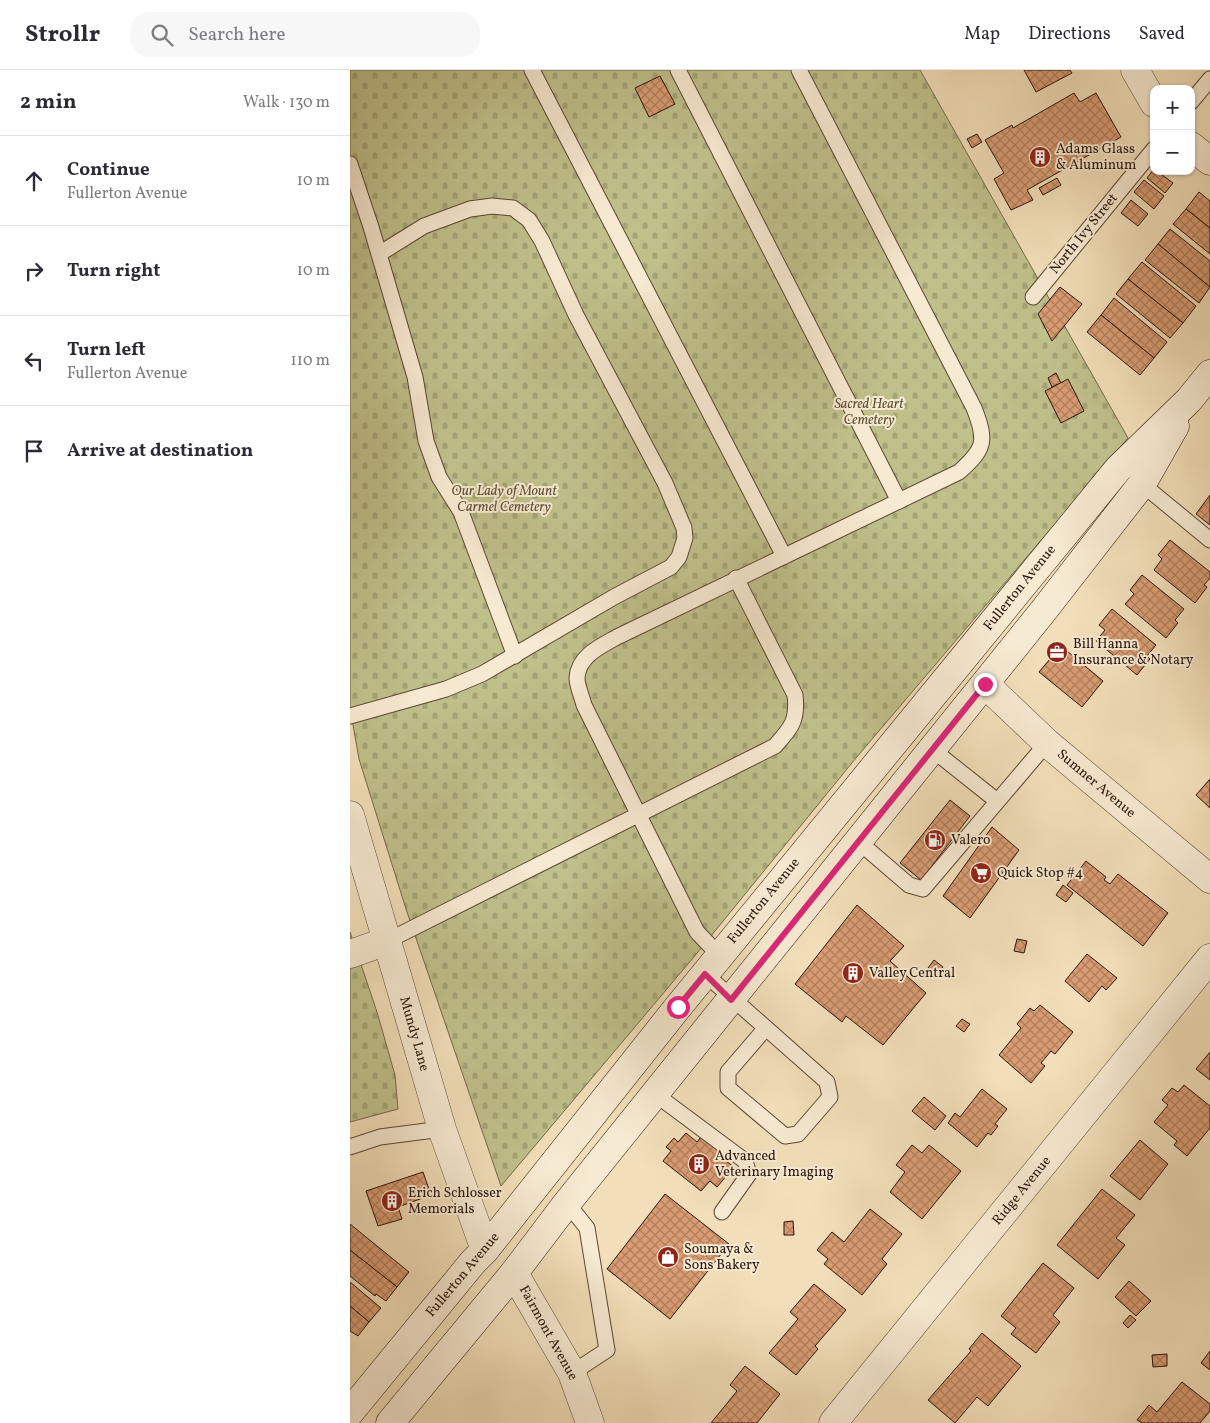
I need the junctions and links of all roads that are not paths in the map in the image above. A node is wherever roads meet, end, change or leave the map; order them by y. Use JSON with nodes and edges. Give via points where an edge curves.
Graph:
{"nodes":[{"id":1,"x":532,"y":70,"type":"edge"},
{"id":2,"x":678,"y":70,"type":"edge"},
{"id":3,"x":799,"y":70,"type":"edge"},
{"id":4,"x":1135,"y":70,"type":"edge"},
{"id":5,"x":1210,"y":79,"type":"edge"},
{"id":6,"x":1150,"y":96,"type":"edge"},
{"id":7,"x":1195,"y":97,"type":"edge"},
{"id":8,"x":1195,"y":149,"type":"edge"},
{"id":9,"x":1150,"y":154,"type":"edge"},
{"id":10,"x":1210,"y":160,"type":"edge"},
{"id":11,"x":350,"y":164,"type":"edge"},
{"id":12,"x":379,"y":254,"type":"junction"},
{"id":13,"x":1033,"y":297,"type":"dead end"},
{"id":14,"x":1210,"y":374,"type":"edge"},
{"id":15,"x":1189,"y":400,"type":"junction"},
{"id":16,"x":1142,"y":484,"type":"junction"},
{"id":17,"x":898,"y":501,"type":"junction"},
{"id":18,"x":1210,"y":540,"type":"edge"},
{"id":19,"x":784,"y":556,"type":"junction"},
{"id":20,"x":736,"y":578,"type":"junction"},
{"id":21,"x":515,"y":656,"type":"junction"},
{"id":22,"x":985,"y":684,"type":"junction"},
{"id":23,"x":350,"y":716,"type":"edge"},
{"id":24,"x":1047,"y":743,"type":"junction"},
{"id":25,"x":933,"y":750,"type":"junction"},
{"id":26,"x":997,"y":801,"type":"junction"},
{"id":27,"x":639,"y":815,"type":"junction"},
{"id":28,"x":350,"y":816,"type":"edge"},
{"id":29,"x":859,"y":842,"type":"junction"},
{"id":30,"x":1210,"y":879,"type":"edge"},
{"id":31,"x":387,"y":940,"type":"junction"},
{"id":32,"x":350,"y":954,"type":"edge"},
{"id":33,"x":1210,"y":958,"type":"edge"},
{"id":34,"x":712,"y":965,"type":"junction"},
{"id":35,"x":731,"y":1000,"type":"junction"},
{"id":36,"x":764,"y":1029,"type":"junction"},
{"id":37,"x":655,"y":1094,"type":"junction"},
{"id":38,"x":442,"y":1129,"type":"junction"},
{"id":39,"x":350,"y":1147,"type":"edge"},
{"id":40,"x":567,"y":1203,"type":"junction"},
{"id":41,"x":722,"y":1212,"type":"dead end"},
{"id":42,"x":485,"y":1250,"type":"junction"},
{"id":43,"x":514,"y":1273,"type":"junction"},
{"id":44,"x":572,"y":1373,"type":"junction"},
{"id":45,"x":350,"y":1412,"type":"edge"},
{"id":46,"x":390,"y":1423,"type":"edge"},
{"id":47,"x":590,"y":1423,"type":"edge"},
{"id":48,"x":833,"y":1423,"type":"edge"}],
"edges":[{"from":1,"to":19,"type":"lane"},
{"from":2,"to":17,"type":"lane"},
{"from":3,"to":17,"type":"lane","via":[[982,429],[982,447],[959,472]]},
{"from":4,"to":6,"type":"main road"},
{"from":5,"to":7,"type":"lane"},
{"from":8,"to":10,"type":"main road"},
{"from":9,"to":13,"type":"lane","name":"North Ivy Street"},
{"from":11,"to":12,"type":"lane"},
{"from":12,"to":21,"type":"lane","via":[[415,377],[426,441],[440,477],[461,512]]},
{"from":12,"to":21,"type":"lane","via":[[424,226],[470,209],[513,208],[529,220],[665,483],[684,528],[683,548],[671,567]]},
{"from":14,"to":15,"type":"main road","name":"Fullerton Avenue"},
{"from":15,"to":16,"type":"main road","name":"Fullerton Avenue"},
{"from":15,"to":34,"type":"main road","name":"Fullerton Avenue","via":[[1118,469]]},
{"from":16,"to":18,"type":"lane"},
{"from":16,"to":22,"type":"main road","name":"Fullerton Avenue"},
{"from":17,"to":19,"type":"lane"},
{"from":19,"to":20,"type":"lane"},
{"from":20,"to":27,"type":"lane","via":[[792,688],[797,714],[789,730],[774,746]]},
{"from":20,"to":27,"type":"lane","via":[[592,650],[581,665],[577,679],[584,705]]},
{"from":21,"to":23,"type":"lane","via":[[446,689]]},
{"from":22,"to":24,"type":"main road","name":"Sumner Avenue"},
{"from":22,"to":25,"type":"main road","name":"Fullerton Avenue"},
{"from":24,"to":26,"type":"lane"},
{"from":24,"to":30,"type":"main road","name":"Sumner Avenue"},
{"from":25,"to":26,"type":"lane"},
{"from":25,"to":29,"type":"main road","name":"Fullerton Avenue"},
{"from":26,"to":29,"type":"lane","via":[[923,888],[909,885]]},
{"from":27,"to":31,"type":"lane"},
{"from":27,"to":34,"type":"lane"},
{"from":28,"to":31,"type":"main road","name":"Mundy Lane"},
{"from":29,"to":35,"type":"main road","name":"Fullerton Avenue"},
{"from":31,"to":32,"type":"main road"},
{"from":31,"to":38,"type":"main road","name":"Mundy Lane"},
{"from":33,"to":48,"type":"main road","name":"Ridge Avenue"},
{"from":34,"to":35,"type":"lane"},
{"from":34,"to":42,"type":"main road","name":"Fullerton Avenue"},
{"from":35,"to":36,"type":"lane"},
{"from":35,"to":37,"type":"main road","name":"Fullerton Avenue"},
{"from":36,"to":36,"type":"lane","via":[[827,1082],[830,1098],[798,1134],[785,1136],[728,1088],[728,1072]]},
{"from":37,"to":40,"type":"main road","name":"Fullerton Avenue"},
{"from":37,"to":41,"type":"lane","via":[[745,1161],[749,1174]]},
{"from":38,"to":39,"type":"lane","via":[[380,1137]]},
{"from":38,"to":42,"type":"main road","name":"Mundy Lane"},
{"from":40,"to":43,"type":"main road","name":"Fullerton Avenue"},
{"from":40,"to":44,"type":"lane","via":[[587,1228],[607,1350]]},
{"from":42,"to":45,"type":"main road","name":"Fullerton Avenue"},
{"from":43,"to":44,"type":"main road","name":"Fairmont Avenue"},
{"from":43,"to":46,"type":"main road","name":"Fullerton Avenue"},
{"from":44,"to":47,"type":"main road","name":"Fairmont Avenue"}]}
